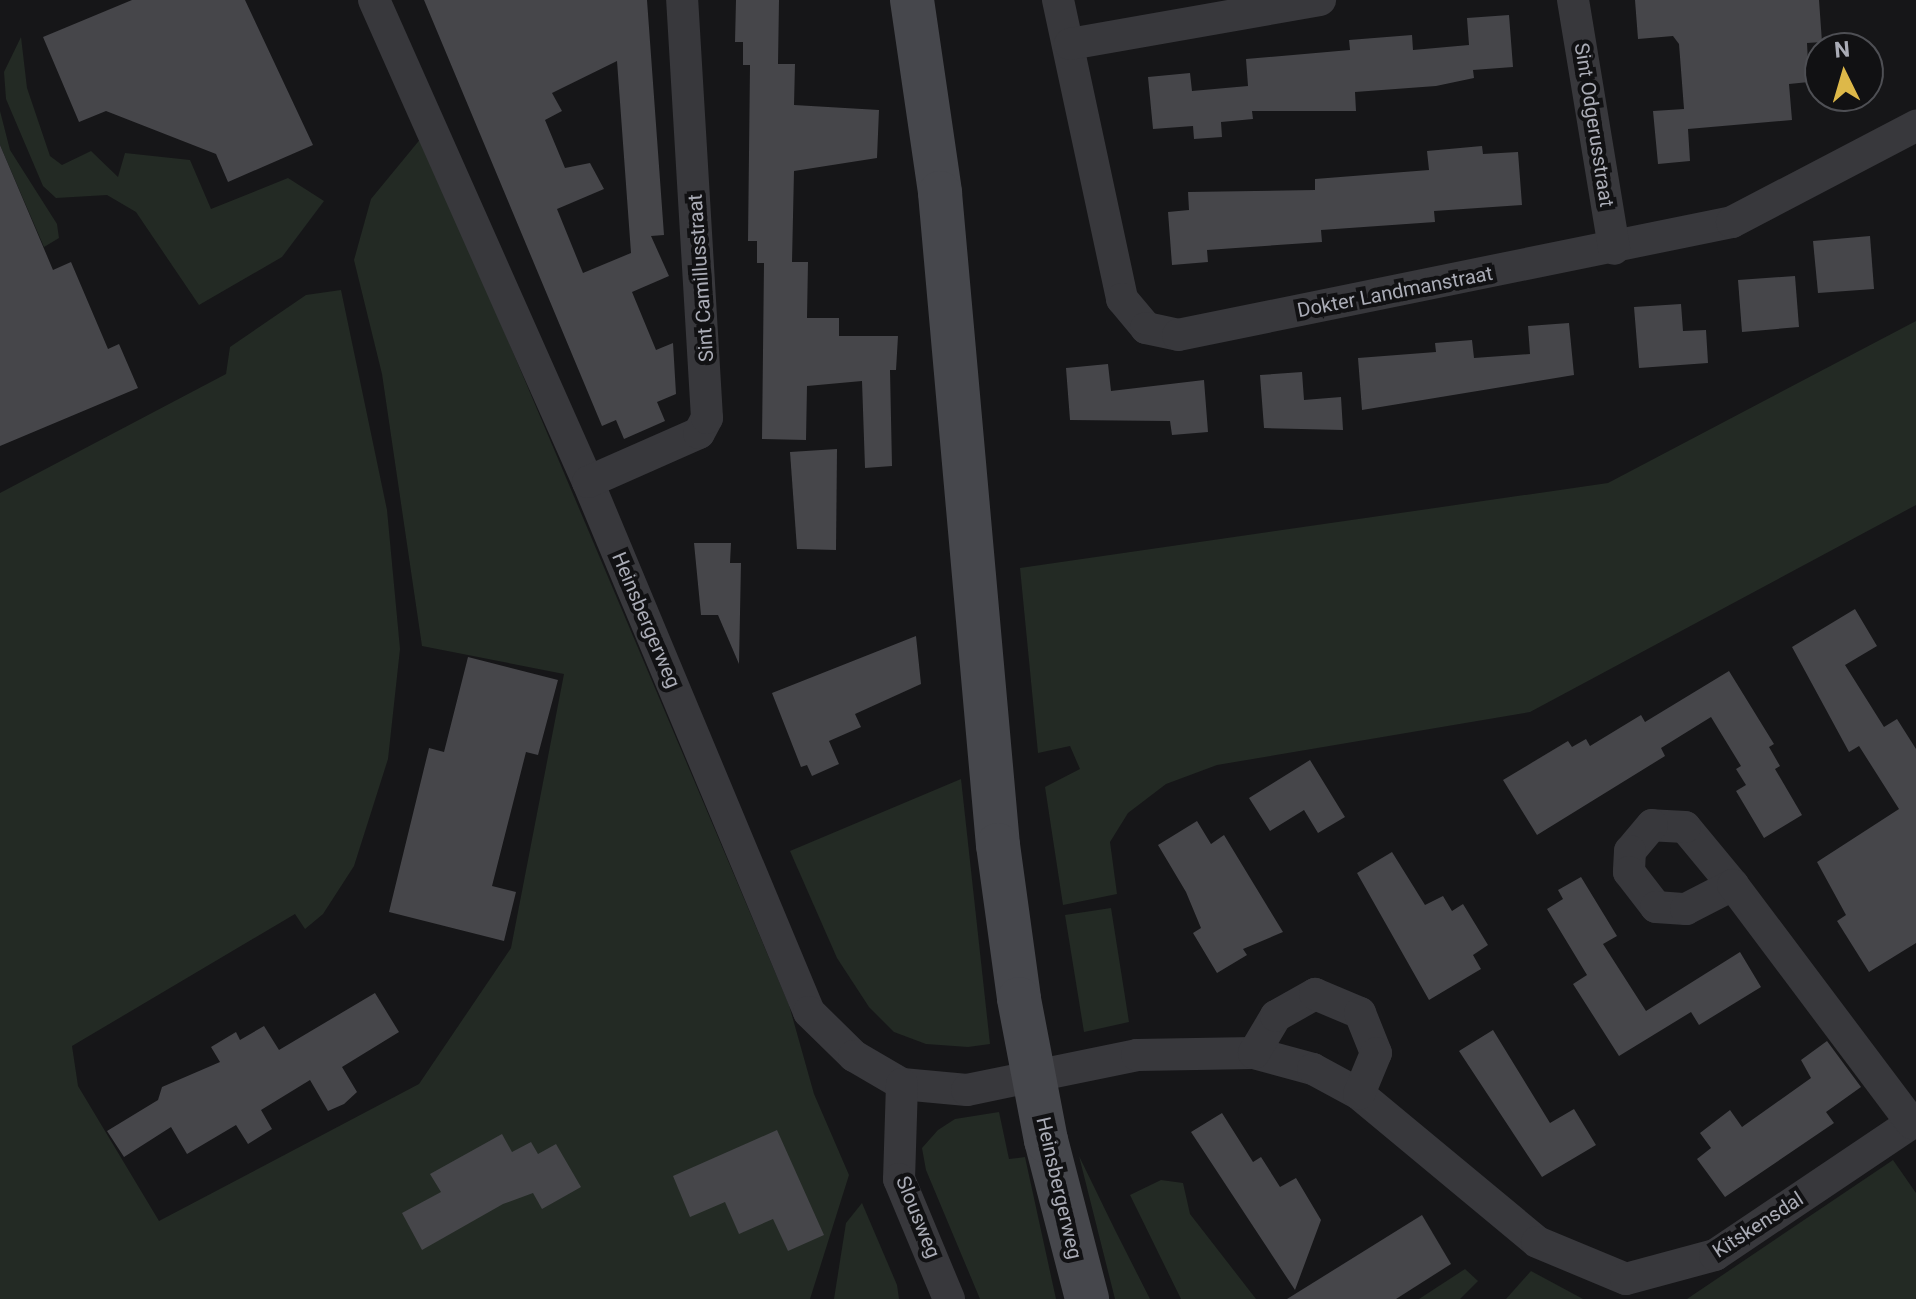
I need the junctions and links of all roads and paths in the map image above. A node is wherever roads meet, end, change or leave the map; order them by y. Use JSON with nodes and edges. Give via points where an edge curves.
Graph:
{"nodes":[{"id":1,"x":374,"y":0,"type":"edge"},
{"id":2,"x":682,"y":0,"type":"edge"},
{"id":3,"x":912,"y":0,"type":"edge"},
{"id":4,"x":1058,"y":0,"type":"edge"},
{"id":5,"x":1320,"y":0,"type":"edge"},
{"id":6,"x":1573,"y":0,"type":"edge"},
{"id":7,"x":1070,"y":44,"type":"junction"},
{"id":8,"x":1916,"y":126,"type":"edge"},
{"id":9,"x":1614,"y":249,"type":"junction"},
{"id":10,"x":588,"y":482,"type":"junction"},
{"id":11,"x":1733,"y":885,"type":"dead end"},
{"id":12,"x":1254,"y":1053,"type":"junction"},
{"id":13,"x":1137,"y":1055,"type":"joint"},
{"id":14,"x":902,"y":1084,"type":"junction"},
{"id":15,"x":1359,"y":1094,"type":"junction"},
{"id":16,"x":1914,"y":1122,"type":"edge"},
{"id":17,"x":949,"y":1299,"type":"edge"},
{"id":18,"x":1087,"y":1299,"type":"edge"}],
"edges":[{"from":1,"to":10,"type":"street","name":"Heinsbergerweg"},
{"from":2,"to":10,"type":"street","name":"Sint Camillusstraat","via":[[707,418],[699,433]]},
{"from":3,"to":18,"type":"main road","name":"Heinsbergerweg","bridge":true,"via":[[940,193],[998,845],[1019,999],[1046,1140]]},
{"from":4,"to":7,"type":"street","name":"Dokter Landmanstraat"},
{"from":5,"to":7,"type":"street"},
{"from":6,"to":9,"type":"street","name":"Sint Odgerusstraat"},
{"from":7,"to":9,"type":"street","name":"Dokter Landmanstraat","via":[[1122,299],[1146,328],[1178,335]]},
{"from":8,"to":9,"type":"street","name":"Dokter Landmanstraat","via":[[1732,222]]},
{"from":10,"to":14,"type":"street","name":"Heinsbergerweg","via":[[809,1012],[854,1056]]},
{"from":11,"to":16,"type":"street","name":"Kitskensdal"},
{"from":12,"to":13,"type":"street","name":"Kitskensdal"},
{"from":12,"to":15,"type":"street","name":"Kitskensdal","via":[[1313,1069]]},
{"from":12,"to":15,"type":"street","via":[[1276,1016],[1315,994],[1360,1013],[1376,1053]]},
{"from":13,"to":14,"type":"street","name":"Heinsbergerweg","via":[[967,1090]]},
{"from":14,"to":17,"type":"street","name":"Slousweg","via":[[899,1179]]},
{"from":15,"to":16,"type":"street","name":"Kitskensdal","via":[[1526,1234],[1626,1279],[1715,1255]]}]}
